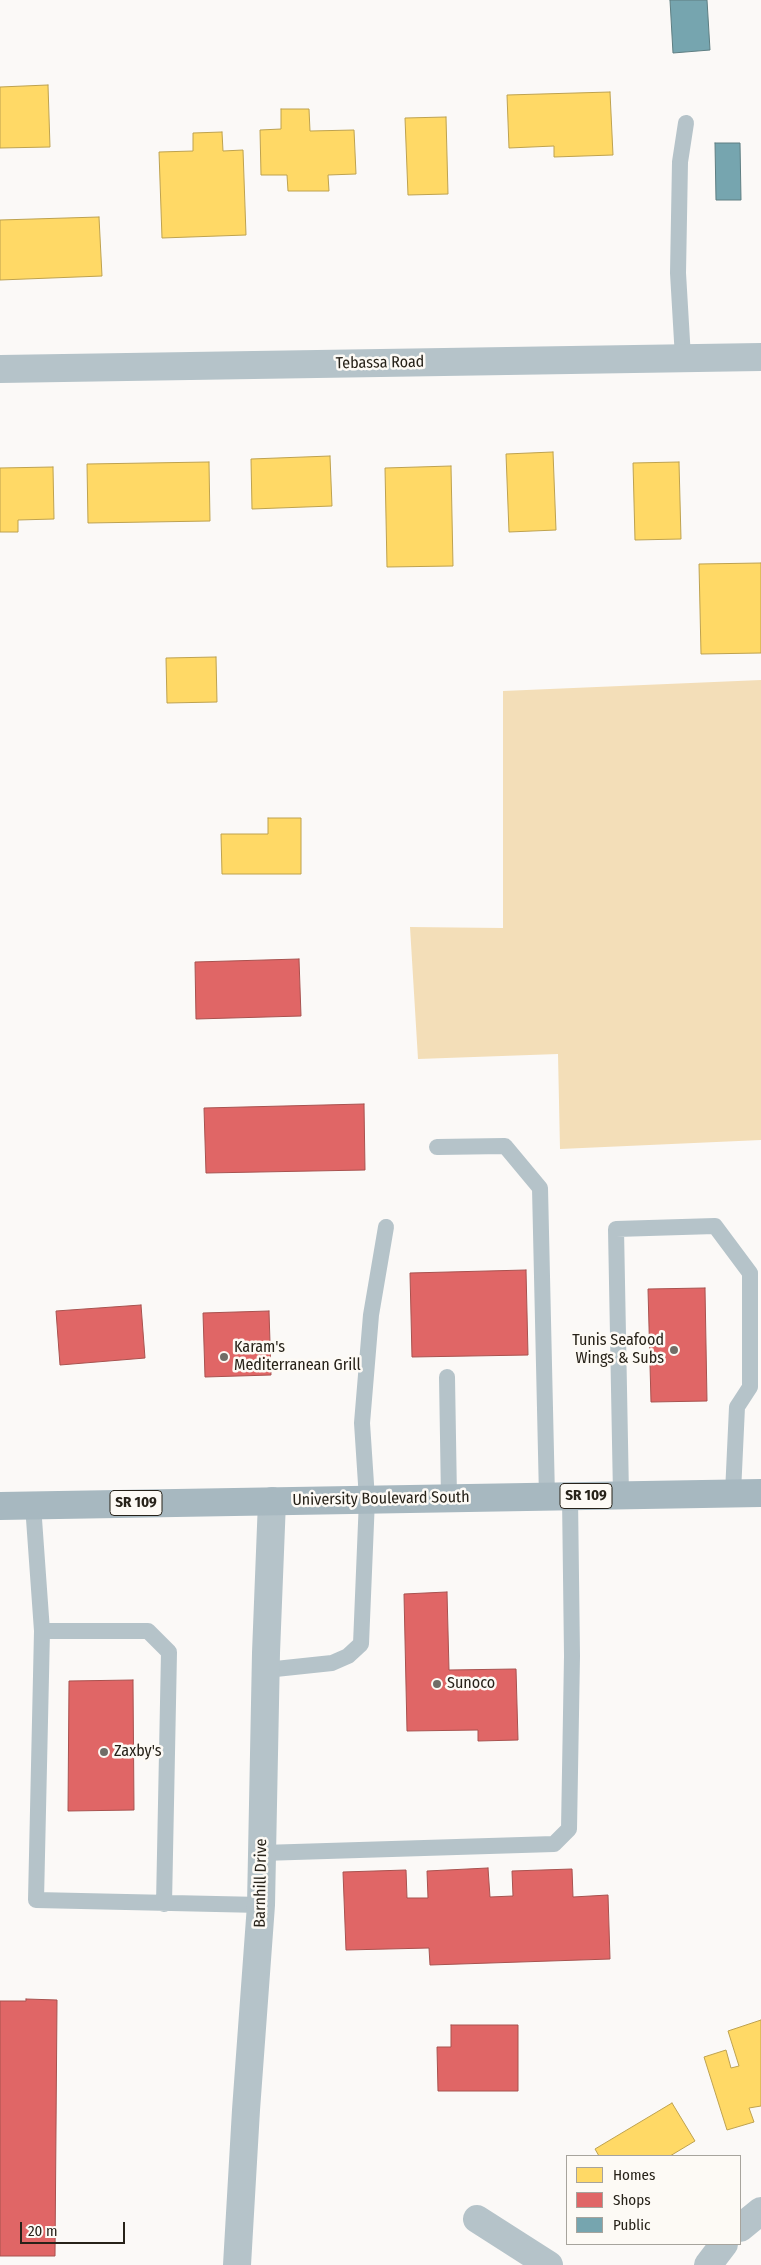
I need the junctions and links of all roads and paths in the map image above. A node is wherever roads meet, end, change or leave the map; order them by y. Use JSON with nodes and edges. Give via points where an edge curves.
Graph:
{"nodes":[{"id":1,"x":686,"y":123,"type":"dead end"},
{"id":2,"x":761,"y":357,"type":"edge"},
{"id":3,"x":683,"y":358,"type":"junction"},
{"id":4,"x":0,"y":369,"type":"edge"},
{"id":5,"x":437,"y":1147,"type":"dead end"},
{"id":6,"x":386,"y":1227,"type":"dead end"},
{"id":7,"x":447,"y":1377,"type":"dead end"},
{"id":8,"x":733,"y":1493,"type":"junction"},
{"id":9,"x":761,"y":1493,"type":"edge"},
{"id":10,"x":621,"y":1495,"type":"junction"},
{"id":11,"x":558,"y":1497,"type":"junction"},
{"id":12,"x":449,"y":1498,"type":"junction"},
{"id":13,"x":367,"y":1500,"type":"junction"},
{"id":14,"x":272,"y":1501,"type":"junction"},
{"id":15,"x":33,"y":1505,"type":"junction"},
{"id":16,"x":0,"y":1506,"type":"edge"},
{"id":17,"x":42,"y":1631,"type":"junction"},
{"id":18,"x":266,"y":1670,"type":"junction"},
{"id":19,"x":262,"y":1853,"type":"junction"},
{"id":20,"x":164,"y":1904,"type":"junction"},
{"id":21,"x":261,"y":1905,"type":"junction"},
{"id":22,"x":761,"y":2211,"type":"edge"},
{"id":23,"x":477,"y":2219,"type":"dead end"},
{"id":24,"x":741,"y":2227,"type":"edge"},
{"id":25,"x":723,"y":2245,"type":"edge"},
{"id":26,"x":238,"y":2265,"type":"edge"},
{"id":27,"x":549,"y":2265,"type":"edge"},
{"id":28,"x":708,"y":2265,"type":"edge"}],
"edges":[{"from":1,"to":3,"type":"lane","via":[[680,162],[678,273]]},
{"from":2,"to":3,"type":"street","name":"Tebassa Road"},
{"from":3,"to":4,"type":"street","name":"Tebassa Road"},
{"from":5,"to":11,"type":"lane","via":[[505,1146],[540,1188]]},
{"from":6,"to":13,"type":"lane","via":[[371,1315],[362,1423]]},
{"from":7,"to":12,"type":"lane"},
{"from":8,"to":9,"type":"main road","name":"University Boulevard South","number":"SR 109"},
{"from":8,"to":10,"type":"main road","name":"University Boulevard South","number":"SR 109"},
{"from":8,"to":10,"type":"lane","via":[[737,1407],[750,1387],[750,1273],[715,1226],[616,1229]]},
{"from":10,"to":11,"type":"main road","name":"University Boulevard South","number":"SR 109"},
{"from":11,"to":12,"type":"main road","name":"University Boulevard South","number":"SR 109"},
{"from":11,"to":19,"type":"lane","via":[[572,1656],[569,1829],[554,1844]]},
{"from":12,"to":13,"type":"main road","name":"University Boulevard South","number":"SR 109"},
{"from":13,"to":14,"type":"main road","name":"University Boulevard South","number":"SR 109"},
{"from":13,"to":18,"type":"lane","via":[[361,1644],[348,1656],[332,1663]]},
{"from":14,"to":15,"type":"main road","name":"University Boulevard South","number":"SR 109"},
{"from":14,"to":18,"type":"street","name":"Barnhill Drive"},
{"from":15,"to":16,"type":"main road","name":"University Boulevard South","number":"SR 109"},
{"from":15,"to":17,"type":"lane"},
{"from":17,"to":20,"type":"lane","via":[[148,1631],[169,1652]]},
{"from":17,"to":20,"type":"lane","via":[[36,1900]]},
{"from":18,"to":19,"type":"street","name":"Barnhill Drive"},
{"from":19,"to":21,"type":"street","name":"Barnhill Drive"},
{"from":20,"to":21,"type":"lane"},
{"from":21,"to":26,"type":"street","name":"Barnhill Drive"},
{"from":22,"to":24,"type":"street"},
{"from":23,"to":27,"type":"street"},
{"from":25,"to":28,"type":"street"}]}
